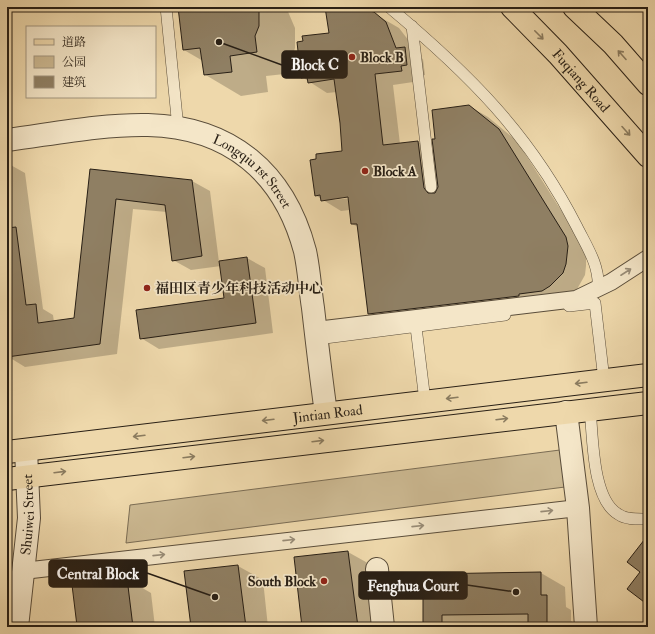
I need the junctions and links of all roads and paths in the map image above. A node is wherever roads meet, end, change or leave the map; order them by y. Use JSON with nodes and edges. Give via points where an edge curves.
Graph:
{"nodes":[{"id":1,"x":166,"y":7,"type":"edge"},
{"id":2,"x":389,"y":7,"type":"edge"},
{"id":3,"x":512,"y":7,"type":"edge"},
{"id":4,"x":574,"y":7,"type":"edge"},
{"id":5,"x":412,"y":26,"type":"junction"},
{"id":6,"x":648,"y":84,"type":"edge"},
{"id":7,"x":178,"y":128,"type":"junction"},
{"id":8,"x":7,"y":140,"type":"edge"},
{"id":9,"x":648,"y":156,"type":"edge"},
{"id":10,"x":431,"y":187,"type":"dead end"},
{"id":11,"x":648,"y":258,"type":"edge"},
{"id":12,"x":598,"y":289,"type":"junction"},
{"id":13,"x":416,"y":328,"type":"junction"},
{"id":14,"x":316,"y":334,"type":"junction"},
{"id":15,"x":648,"y":375,"type":"edge"},
{"id":16,"x":604,"y":380,"type":"junction"},
{"id":17,"x":425,"y":402,"type":"junction"},
{"id":18,"x":648,"y":403,"type":"edge"},
{"id":19,"x":590,"y":409,"type":"junction"},
{"id":20,"x":566,"y":412,"type":"junction"},
{"id":21,"x":326,"y":413,"type":"junction"},
{"id":22,"x":16,"y":451,"type":"edge"},
{"id":23,"x":28,"y":476,"type":"junction"},
{"id":24,"x":7,"y":479,"type":"edge"},
{"id":25,"x":578,"y":508,"type":"junction"},
{"id":26,"x":648,"y":518,"type":"edge"},
{"id":27,"x":377,"y":569,"type":"dead end"},
{"id":28,"x":24,"y":571,"type":"junction"},
{"id":29,"x":17,"y":627,"type":"edge"},
{"id":30,"x":383,"y":627,"type":"edge"},
{"id":31,"x":586,"y":627,"type":"edge"}],
"edges":[{"from":1,"to":7,"type":"lane"},
{"from":2,"to":5,"type":"lane"},
{"from":3,"to":9,"type":"main road","name":"Fuqiang Road","one_way":true,"via":[[558,54]]},
{"from":6,"to":4,"type":"main road","one_way":true,"via":[[613,44]]},
{"from":5,"to":10,"type":"lane"},
{"from":5,"to":12,"type":"lane","via":[[483,92],[543,168],[590,252],[599,275]]},
{"from":7,"to":8,"type":"street","name":"Longqiu 1st Street","via":[[130,126]]},
{"from":7,"to":14,"type":"street","name":"Longqiu 1st Street","via":[[212,137],[240,151],[274,184],[294,218],[302,241]]},
{"from":12,"to":11,"type":"street","one_way":true},
{"from":12,"to":14,"type":"street","via":[[576,299]]},
{"from":13,"to":14,"type":"lane"},
{"from":13,"to":16,"type":"lane","via":[[595,303]]},
{"from":13,"to":17,"type":"lane"},
{"from":14,"to":21,"type":"street","name":"Longqiu 1st Street"},
{"from":15,"to":16,"type":"main road","name":"Jintian Road"},
{"from":16,"to":17,"type":"main road","name":"Jintian Road","one_way":true},
{"from":17,"to":21,"type":"main road","name":"Jintian Road"},
{"from":18,"to":19,"type":"main road","name":"Jintian Road"},
{"from":19,"to":20,"type":"main road","name":"Jintian Road"},
{"from":19,"to":26,"type":"lane","via":[[602,496],[607,505],[619,515],[627,518]]},
{"from":23,"to":20,"type":"main road","name":"Jintian Road","one_way":true},
{"from":20,"to":25,"type":"street"},
{"from":21,"to":22,"type":"main road","name":"Jintian Road","one_way":true},
{"from":22,"to":23,"type":"street","name":"Shuiwei Street"},
{"from":23,"to":24,"type":"main road","name":"Jintian Road"},
{"from":23,"to":28,"type":"street","name":"Shuiwei Street","via":[[30,512]]},
{"from":28,"to":25,"type":"street","one_way":true},
{"from":25,"to":31,"type":"street"},
{"from":27,"to":30,"type":"street"},
{"from":28,"to":29,"type":"street","name":"Shuiwei Street"}]}
